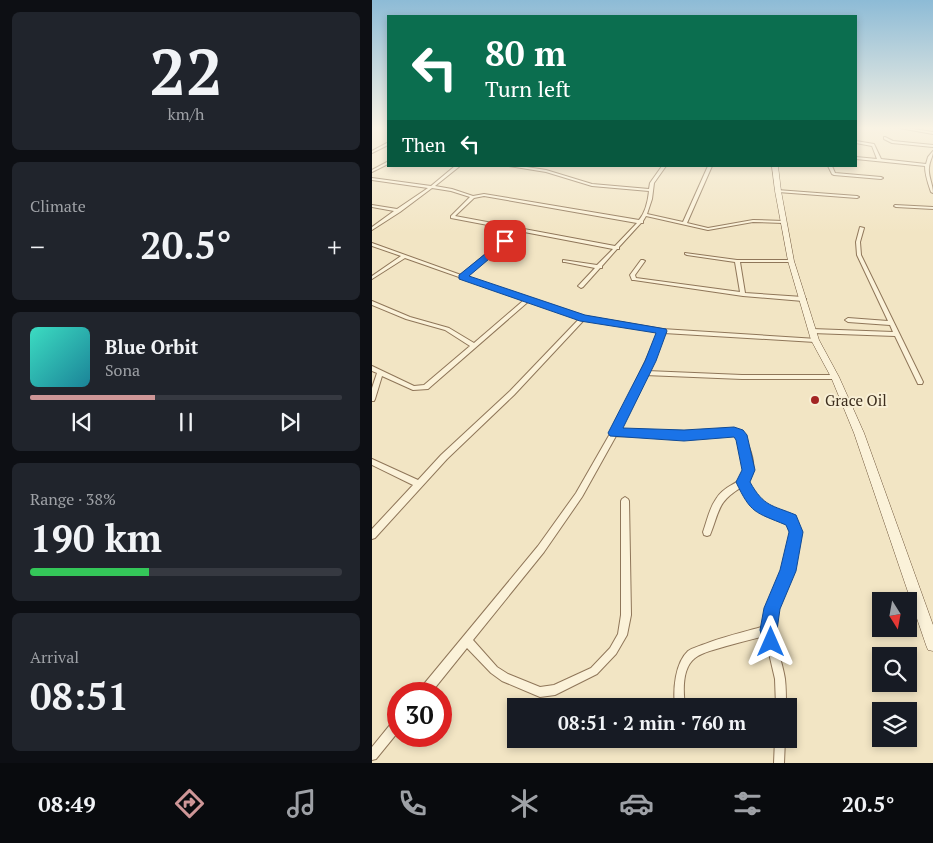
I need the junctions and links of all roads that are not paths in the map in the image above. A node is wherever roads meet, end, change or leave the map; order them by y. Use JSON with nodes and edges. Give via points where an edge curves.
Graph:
{"nodes":[{"id":1,"x":904,"y":163,"type":"edge"},
{"id":2,"x":387,"y":164,"type":"edge"},
{"id":3,"x":926,"y":165,"type":"joint"},
{"id":4,"x":457,"y":167,"type":"edge"},
{"id":5,"x":518,"y":167,"type":"edge"},
{"id":6,"x":663,"y":167,"type":"edge"},
{"id":7,"x":710,"y":167,"type":"edge"},
{"id":8,"x":775,"y":167,"type":"edge"},
{"id":9,"x":830,"y":167,"type":"edge"},
{"id":10,"x":372,"y":171,"type":"edge"},
{"id":11,"x":881,"y":178,"type":"dead end"},
{"id":12,"x":372,"y":179,"type":"edge"},
{"id":13,"x":432,"y":187,"type":"junction"},
{"id":14,"x":650,"y":190,"type":"junction"},
{"id":15,"x":778,"y":191,"type":"junction"},
{"id":16,"x":932,"y":192,"type":"edge"},
{"id":17,"x":857,"y":197,"type":"dead end"},
{"id":18,"x":473,"y":198,"type":"junction"},
{"id":19,"x":372,"y":206,"type":"edge"},
{"id":20,"x":896,"y":206,"type":"dead end"},
{"id":21,"x":932,"y":208,"type":"edge"},
{"id":22,"x":398,"y":211,"type":"junction"},
{"id":23,"x":645,"y":214,"type":"junction"},
{"id":24,"x":641,"y":222,"type":"junction"},
{"id":25,"x":784,"y":222,"type":"junction"},
{"id":26,"x":684,"y":224,"type":"junction"},
{"id":27,"x":862,"y":228,"type":"dead end"},
{"id":28,"x":372,"y":229,"type":"edge"},
{"id":29,"x":517,"y":230,"type":"junction"},
{"id":30,"x":372,"y":244,"type":"edge"},
{"id":31,"x":616,"y":248,"type":"junction"},
{"id":32,"x":687,"y":254,"type":"dead end"},
{"id":33,"x":404,"y":256,"type":"junction"},
{"id":34,"x":737,"y":260,"type":"junction"},
{"id":35,"x":565,"y":261,"type":"dead end"},
{"id":36,"x":643,"y":261,"type":"dead end"},
{"id":37,"x":791,"y":261,"type":"junction"},
{"id":38,"x":600,"y":267,"type":"junction"},
{"id":39,"x":462,"y":277,"type":"junction"},
{"id":40,"x":372,"y":278,"type":"edge"},
{"id":41,"x":581,"y":286,"type":"dead end"},
{"id":42,"x":744,"y":294,"type":"junction"},
{"id":43,"x":802,"y":299,"type":"junction"},
{"id":44,"x":528,"y":300,"type":"junction"},
{"id":45,"x":372,"y":303,"type":"edge"},
{"id":46,"x":583,"y":318,"type":"junction"},
{"id":47,"x":848,"y":320,"type":"dead end"},
{"id":48,"x":890,"y":323,"type":"junction"},
{"id":49,"x":662,"y":331,"type":"junction"},
{"id":50,"x":897,"y":334,"type":"junction"},
{"id":51,"x":814,"y":335,"type":"junction"},
{"id":52,"x":474,"y":346,"type":"junction"},
{"id":53,"x":372,"y":368,"type":"edge"},
{"id":54,"x":380,"y":372,"type":"junction"},
{"id":55,"x":645,"y":372,"type":"junction"},
{"id":56,"x":835,"y":377,"type":"junction"},
{"id":57,"x":920,"y":382,"type":"dead end"},
{"id":58,"x":372,"y":398,"type":"edge"},
{"id":59,"x":614,"y":433,"type":"junction"},
{"id":60,"x":372,"y":462,"type":"edge"},
{"id":61,"x":743,"y":482,"type":"junction"},
{"id":62,"x":419,"y":484,"type":"junction"},
{"id":63,"x":625,"y":501,"type":"dead end"},
{"id":64,"x":707,"y":532,"type":"dead end"},
{"id":65,"x":372,"y":535,"type":"edge"},
{"id":66,"x":769,"y":630,"type":"junction"},
{"id":67,"x":467,"y":641,"type":"junction"},
{"id":68,"x":932,"y":646,"type":"edge"},
{"id":69,"x":433,"y":682,"type":"edge"},
{"id":70,"x":678,"y":698,"type":"edge"},
{"id":71,"x":781,"y":698,"type":"edge"},
{"id":72,"x":387,"y":737,"type":"edge"},
{"id":73,"x":778,"y":748,"type":"edge"},
{"id":74,"x":372,"y":755,"type":"edge"},
{"id":75,"x":779,"y":763,"type":"edge"}],
"edges":[{"from":1,"to":3,"type":"street"},
{"from":2,"to":10,"type":"street"},
{"from":3,"to":16,"type":"street"},
{"from":4,"to":13,"type":"street"},
{"from":5,"to":14,"type":"street","via":[[546,171],[592,185]]},
{"from":6,"to":14,"type":"street"},
{"from":7,"to":26,"type":"street"},
{"from":8,"to":15,"type":"main road"},
{"from":9,"to":11,"type":"street","via":[[837,174]]},
{"from":12,"to":13,"type":"street"},
{"from":13,"to":18,"type":"street"},
{"from":13,"to":22,"type":"street"},
{"from":14,"to":23,"type":"street"},
{"from":15,"to":17,"type":"street"},
{"from":15,"to":25,"type":"main road"},
{"from":18,"to":24,"type":"street","via":[[484,195]]},
{"from":18,"to":29,"type":"street","via":[[453,218]]},
{"from":19,"to":22,"type":"street"},
{"from":20,"to":21,"type":"street"},
{"from":22,"to":28,"type":"street"},
{"from":23,"to":24,"type":"street"},
{"from":23,"to":26,"type":"street"},
{"from":24,"to":31,"type":"street"},
{"from":25,"to":26,"type":"street","via":[[753,221],[708,229]]},
{"from":25,"to":37,"type":"main road"},
{"from":27,"to":48,"type":"street","via":[[859,255]]},
{"from":29,"to":31,"type":"street"},
{"from":29,"to":39,"type":"street"},
{"from":30,"to":33,"type":"street"},
{"from":31,"to":38,"type":"street"},
{"from":32,"to":34,"type":"street"},
{"from":33,"to":39,"type":"street"},
{"from":33,"to":40,"type":"street"},
{"from":34,"to":37,"type":"street"},
{"from":34,"to":42,"type":"street"},
{"from":35,"to":38,"type":"street"},
{"from":36,"to":42,"type":"street","via":[[632,275],[634,279]]},
{"from":37,"to":43,"type":"main road"},
{"from":38,"to":41,"type":"street"},
{"from":39,"to":44,"type":"street"},
{"from":42,"to":43,"type":"street"},
{"from":43,"to":51,"type":"main road"},
{"from":44,"to":46,"type":"street"},
{"from":44,"to":52,"type":"street"},
{"from":45,"to":52,"type":"street","via":[[447,330]]},
{"from":46,"to":49,"type":"street"},
{"from":46,"to":62,"type":"street"},
{"from":47,"to":48,"type":"street"},
{"from":48,"to":50,"type":"street"},
{"from":49,"to":51,"type":"street"},
{"from":49,"to":55,"type":"street"},
{"from":50,"to":51,"type":"street"},
{"from":50,"to":57,"type":"street"},
{"from":51,"to":56,"type":"main road"},
{"from":52,"to":54,"type":"street","via":[[420,389]]},
{"from":53,"to":54,"type":"street"},
{"from":54,"to":58,"type":"street"},
{"from":55,"to":56,"type":"street"},
{"from":55,"to":59,"type":"street"},
{"from":56,"to":68,"type":"main road","via":[[870,461]]},
{"from":59,"to":61,"type":"street","via":[[684,436],[734,432],[742,438],[749,470]]},
{"from":59,"to":67,"type":"street","via":[[565,516]]},
{"from":60,"to":62,"type":"street"},
{"from":61,"to":64,"type":"street","via":[[718,500]]},
{"from":61,"to":66,"type":"street","via":[[756,504],[786,517],[796,532],[788,571],[772,608]]},
{"from":62,"to":65,"type":"street"},
{"from":63,"to":67,"type":"street","via":[[626,615],[622,635],[613,651],[594,671],[555,690],[540,692],[505,678]]},
{"from":66,"to":70,"type":"street","via":[[692,654],[683,666]]},
{"from":66,"to":71,"type":"street","via":[[780,679]]},
{"from":67,"to":69,"type":"street"},
{"from":72,"to":74,"type":"street"},
{"from":73,"to":75,"type":"street"}]}
